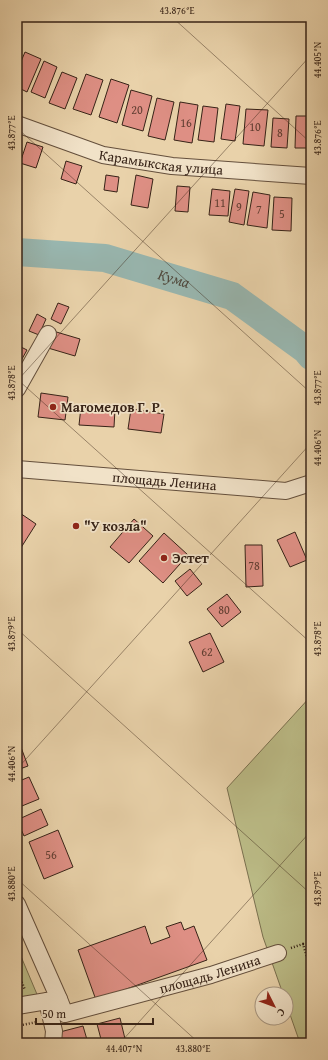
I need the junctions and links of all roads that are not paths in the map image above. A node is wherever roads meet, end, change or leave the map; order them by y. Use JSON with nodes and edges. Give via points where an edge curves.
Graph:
{"nodes":[{"id":1,"x":17,"y":124,"type":"edge"},
{"id":2,"x":311,"y":176,"type":"edge"},
{"id":3,"x":48,"y":334,"type":"dead end"},
{"id":4,"x":17,"y":389,"type":"edge"},
{"id":5,"x":17,"y":469,"type":"edge"},
{"id":6,"x":311,"y":483,"type":"edge"},
{"id":7,"x":17,"y":904,"type":"edge"},
{"id":8,"x":278,"y":953,"type":"road end"},
{"id":9,"x":20,"y":999,"type":"edge"},
{"id":10,"x":53,"y":1000,"type":"junction"},
{"id":11,"x":52,"y":1043,"type":"edge"}],
"edges":[{"from":1,"to":2,"type":"street","name":"Карамыкская улица","via":[[103,155],[172,166]]},
{"from":3,"to":4,"type":"street"},
{"from":5,"to":6,"type":"street","name":"площадь Ленина","via":[[286,491]]},
{"from":7,"to":10,"type":"street","name":"площадь Ленина"},
{"from":8,"to":10,"type":"street","name":"площадь Ленина","via":[[211,975],[65,1014]]},
{"from":9,"to":10,"type":"street"},
{"from":10,"to":11,"type":"street"}]}
